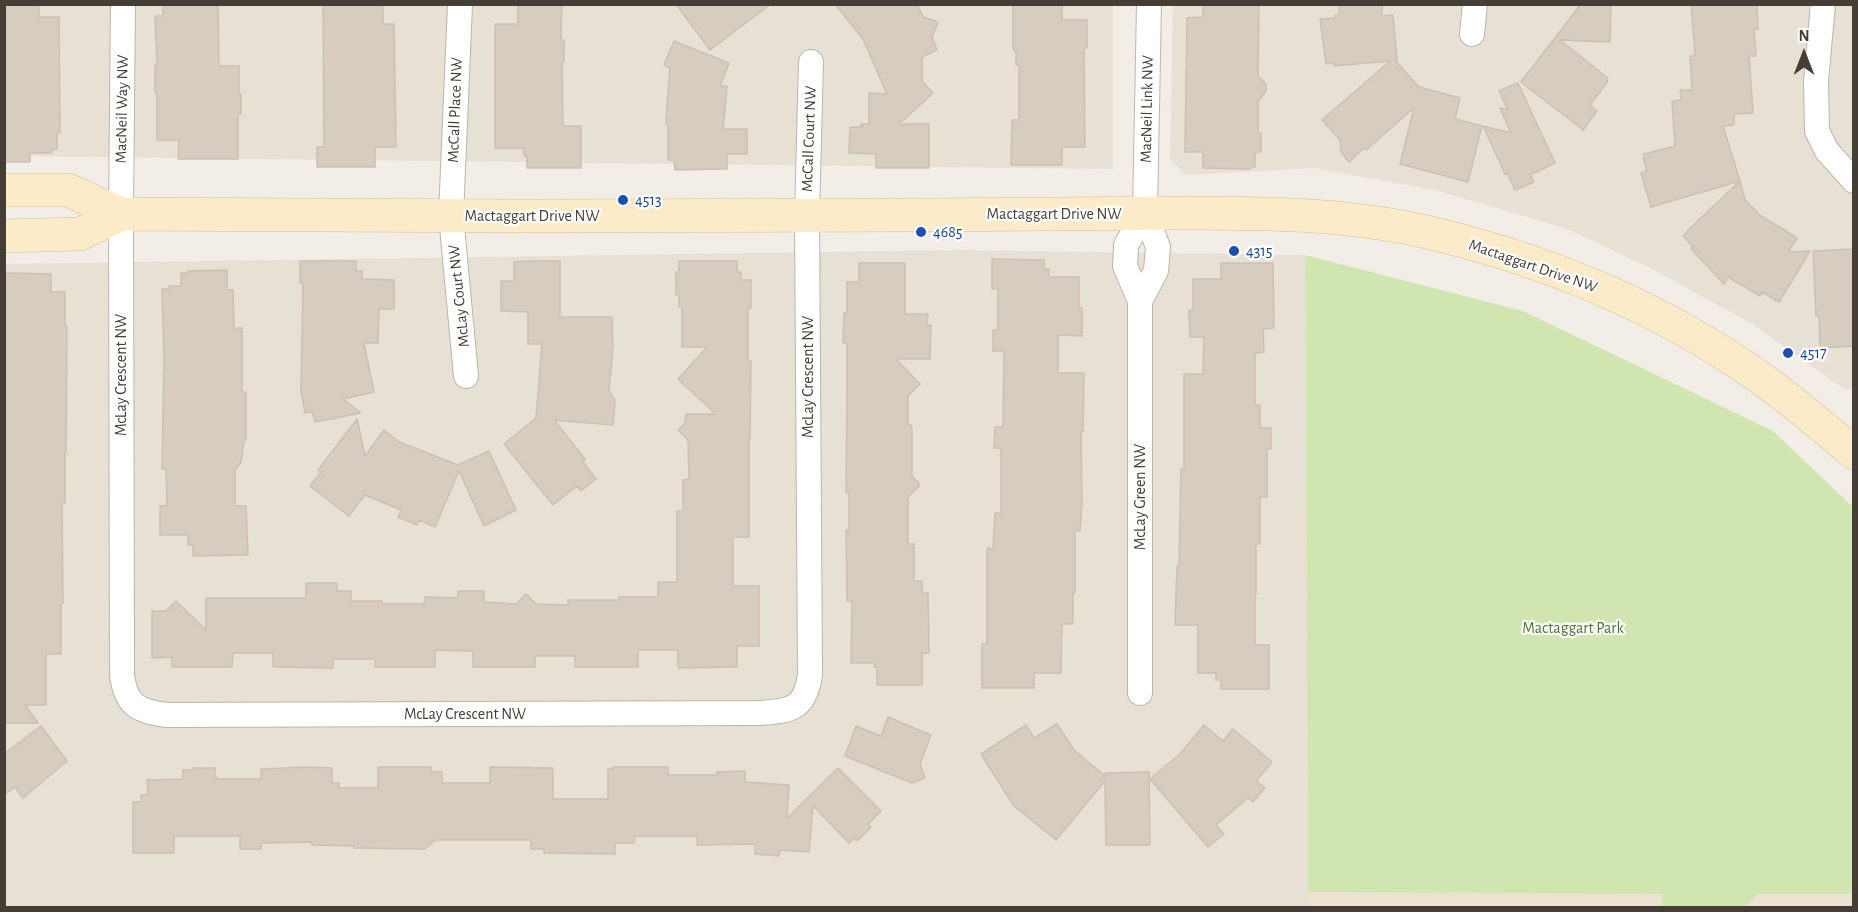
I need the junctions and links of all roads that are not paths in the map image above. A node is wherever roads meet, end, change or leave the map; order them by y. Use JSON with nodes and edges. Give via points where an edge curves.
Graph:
{"nodes":[{"id":1,"x":123,"y":4,"type":"edge"},
{"id":2,"x":460,"y":4,"type":"edge"},
{"id":3,"x":1149,"y":4,"type":"edge"},
{"id":4,"x":1475,"y":4,"type":"edge"},
{"id":5,"x":1823,"y":4,"type":"edge"},
{"id":6,"x":1472,"y":34,"type":"dead end"},
{"id":7,"x":811,"y":62,"type":"dead end"},
{"id":8,"x":1854,"y":182,"type":"edge"},
{"id":9,"x":4,"y":190,"type":"edge"},
{"id":10,"x":1145,"y":213,"type":"junction"},
{"id":11,"x":121,"y":214,"type":"junction"},
{"id":12,"x":451,"y":216,"type":"junction"},
{"id":13,"x":807,"y":216,"type":"junction"},
{"id":14,"x":4,"y":236,"type":"edge"},
{"id":15,"x":1140,"y":301,"type":"junction"},
{"id":16,"x":466,"y":376,"type":"dead end"},
{"id":17,"x":1854,"y":453,"type":"edge"},
{"id":18,"x":1140,"y":693,"type":"dead end"}],
"edges":[{"from":1,"to":11,"type":"street","name":"MacNeil Way NW"},
{"from":2,"to":12,"type":"street","name":"McCall Place NW"},
{"from":3,"to":10,"type":"street","name":"MacNeil Link NW"},
{"from":4,"to":6,"type":"street"},
{"from":5,"to":8,"type":"street","via":[[1816,81],[1817,131],[1827,152]]},
{"from":7,"to":13,"type":"street","name":"McCall Court NW"},
{"from":9,"to":11,"type":"street","name":"Mactaggart Drive NW","via":[[68,190]]},
{"from":10,"to":13,"type":"street","name":"Mactaggart Drive NW"},
{"from":10,"to":15,"type":"street","name":"McLay Green NW","via":[[1158,247],[1156,271]]},
{"from":10,"to":15,"type":"street","name":"McLay Green NW","via":[[1126,245],[1125,266]]},
{"from":10,"to":17,"type":"street","name":"Mactaggart Drive NW","via":[[1282,215],[1376,222],[1479,245],[1530,262],[1625,300],[1684,330],[1740,364]]},
{"from":11,"to":12,"type":"street","name":"Mactaggart Drive NW"},
{"from":11,"to":13,"type":"street","name":"McLay Crescent NW","via":[[122,675],[132,704],[168,715],[760,713],[796,707],[808,690],[810,675]]},
{"from":11,"to":14,"type":"street","name":"Mactaggart Drive NW","via":[[80,234]]},
{"from":12,"to":13,"type":"street","name":"Mactaggart Drive NW"},
{"from":12,"to":16,"type":"street","name":"McLay Court NW"},
{"from":15,"to":18,"type":"street","name":"McLay Green NW"}]}
